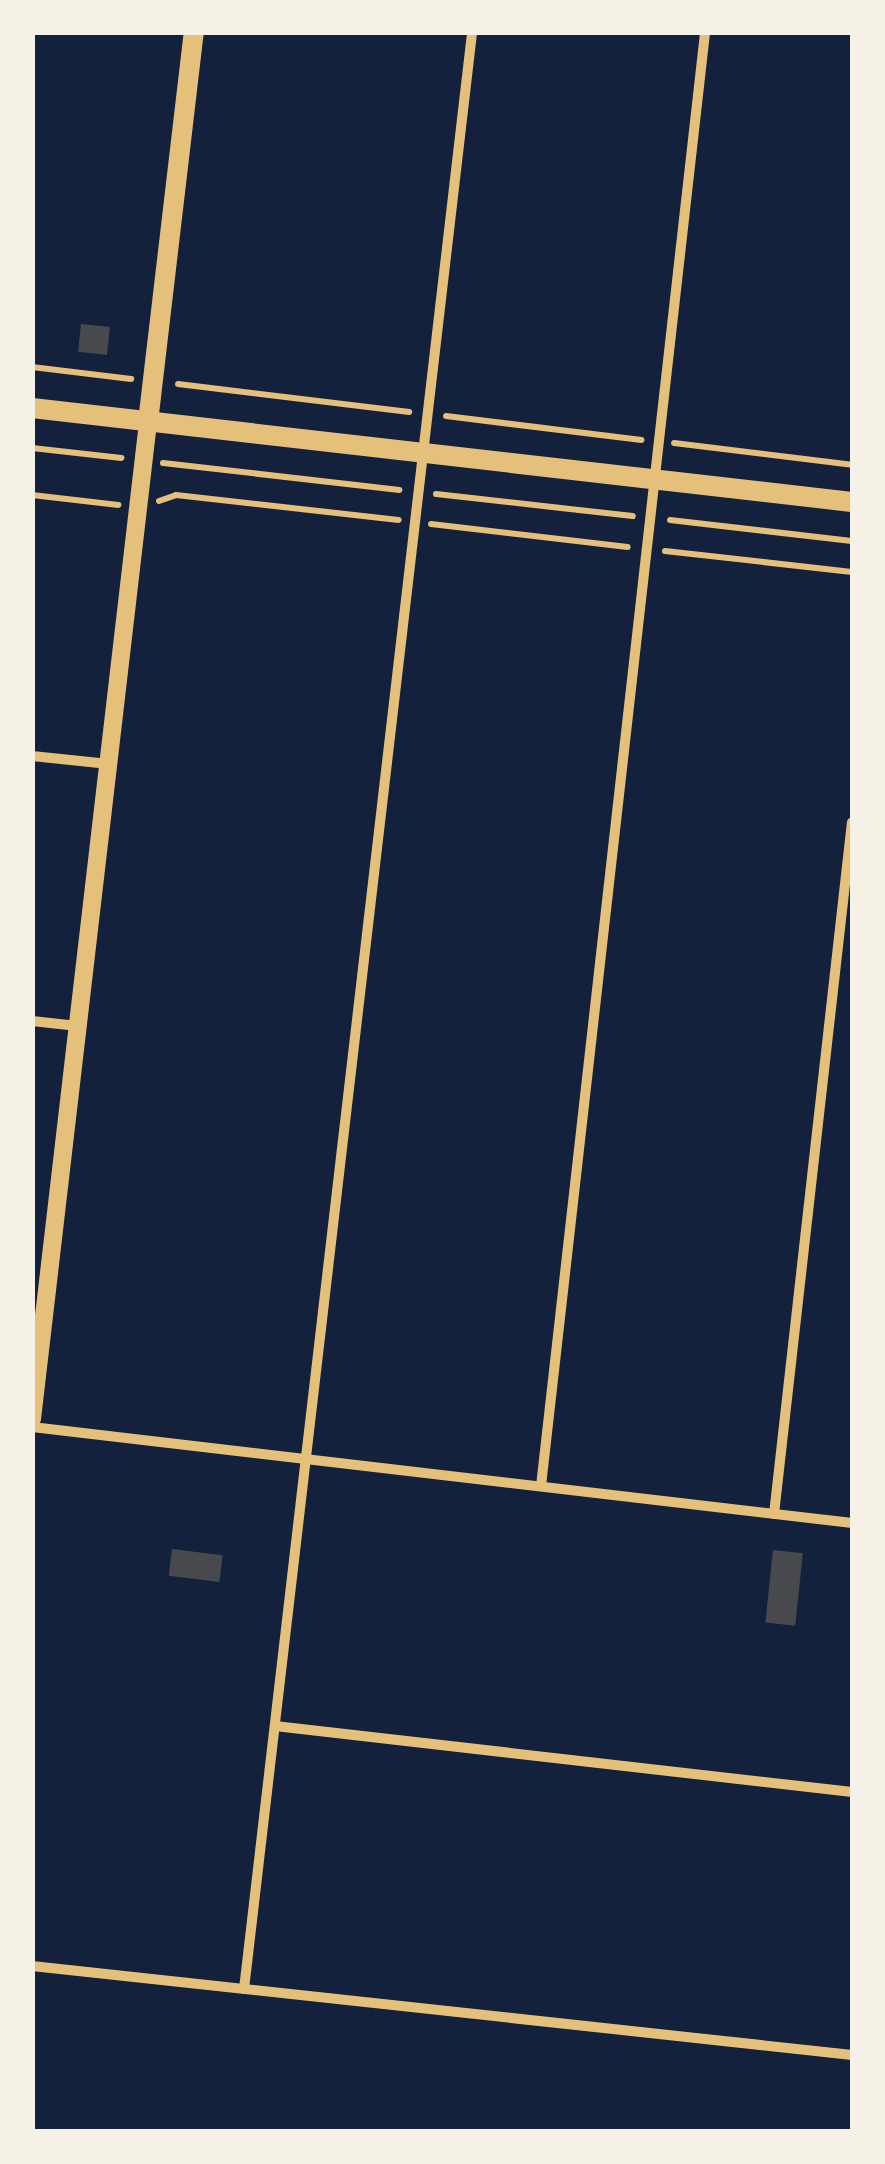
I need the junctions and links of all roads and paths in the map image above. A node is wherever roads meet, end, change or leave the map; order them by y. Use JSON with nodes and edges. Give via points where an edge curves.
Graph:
{"nodes":[{"id":1,"x":194,"y":32,"type":"edge"},
{"id":2,"x":472,"y":32,"type":"edge"},
{"id":3,"x":706,"y":32,"type":"edge"},
{"id":4,"x":32,"y":408,"type":"edge"},
{"id":5,"x":148,"y":422,"type":"junction"},
{"id":6,"x":32,"y":448,"type":"edge"},
{"id":7,"x":423,"y":453,"type":"junction"},
{"id":8,"x":144,"y":460,"type":"junction"},
{"id":9,"x":655,"y":480,"type":"junction"},
{"id":10,"x":419,"y":492,"type":"junction"},
{"id":11,"x":32,"y":495,"type":"edge"},
{"id":12,"x":852,"y":502,"type":"edge"},
{"id":13,"x":138,"y":508,"type":"junction"},
{"id":14,"x":651,"y":518,"type":"junction"},
{"id":15,"x":415,"y":522,"type":"junction"},
{"id":16,"x":852,"y":541,"type":"edge"},
{"id":17,"x":648,"y":549,"type":"junction"},
{"id":18,"x":852,"y":572,"type":"edge"},
{"id":19,"x":32,"y":756,"type":"edge"},
{"id":20,"x":109,"y":764,"type":"junction"},
{"id":21,"x":852,"y":822,"type":"edge"},
{"id":22,"x":32,"y":1021,"type":"edge"},
{"id":23,"x":78,"y":1026,"type":"junction"},
{"id":24,"x":40,"y":1284,"type":"edge"},
{"id":25,"x":32,"y":1418,"type":"edge"},
{"id":26,"x":32,"y":1426,"type":"edge"},
{"id":27,"x":306,"y":1458,"type":"junction"},
{"id":28,"x":541,"y":1486,"type":"junction"},
{"id":29,"x":774,"y":1514,"type":"junction"},
{"id":30,"x":852,"y":1523,"type":"edge"},
{"id":31,"x":275,"y":1726,"type":"junction"},
{"id":32,"x":852,"y":1792,"type":"edge"},
{"id":33,"x":32,"y":1966,"type":"edge"},
{"id":34,"x":244,"y":1989,"type":"junction"},
{"id":35,"x":852,"y":2055,"type":"edge"}],
"edges":[{"from":1,"to":5,"type":"main road"},
{"from":2,"to":7,"type":"street"},
{"from":3,"to":9,"type":"street"},
{"from":4,"to":5,"type":"main road"},
{"from":5,"to":7,"type":"main road"},
{"from":5,"to":8,"type":"street"},
{"from":6,"to":8,"type":"path"},
{"from":7,"to":9,"type":"main road"},
{"from":7,"to":10,"type":"street"},
{"from":8,"to":10,"type":"path"},
{"from":8,"to":13,"type":"street"},
{"from":9,"to":12,"type":"main road"},
{"from":9,"to":14,"type":"street"},
{"from":10,"to":14,"type":"path"},
{"from":10,"to":15,"type":"street"},
{"from":11,"to":13,"type":"path"},
{"from":13,"to":15,"type":"path","via":[[176,495]]},
{"from":13,"to":20,"type":"street"},
{"from":14,"to":16,"type":"path"},
{"from":14,"to":17,"type":"street"},
{"from":15,"to":17,"type":"path"},
{"from":15,"to":27,"type":"street"},
{"from":17,"to":18,"type":"path"},
{"from":17,"to":28,"type":"street"},
{"from":19,"to":20,"type":"street"},
{"from":20,"to":23,"type":"street"},
{"from":21,"to":29,"type":"street"},
{"from":22,"to":23,"type":"street"},
{"from":23,"to":24,"type":"street"},
{"from":24,"to":25,"type":"street"},
{"from":26,"to":27,"type":"street"},
{"from":27,"to":28,"type":"street"},
{"from":27,"to":31,"type":"street"},
{"from":28,"to":29,"type":"street"},
{"from":29,"to":30,"type":"street"},
{"from":31,"to":32,"type":"street"},
{"from":31,"to":34,"type":"street"},
{"from":33,"to":34,"type":"street"},
{"from":34,"to":35,"type":"street"}]}
